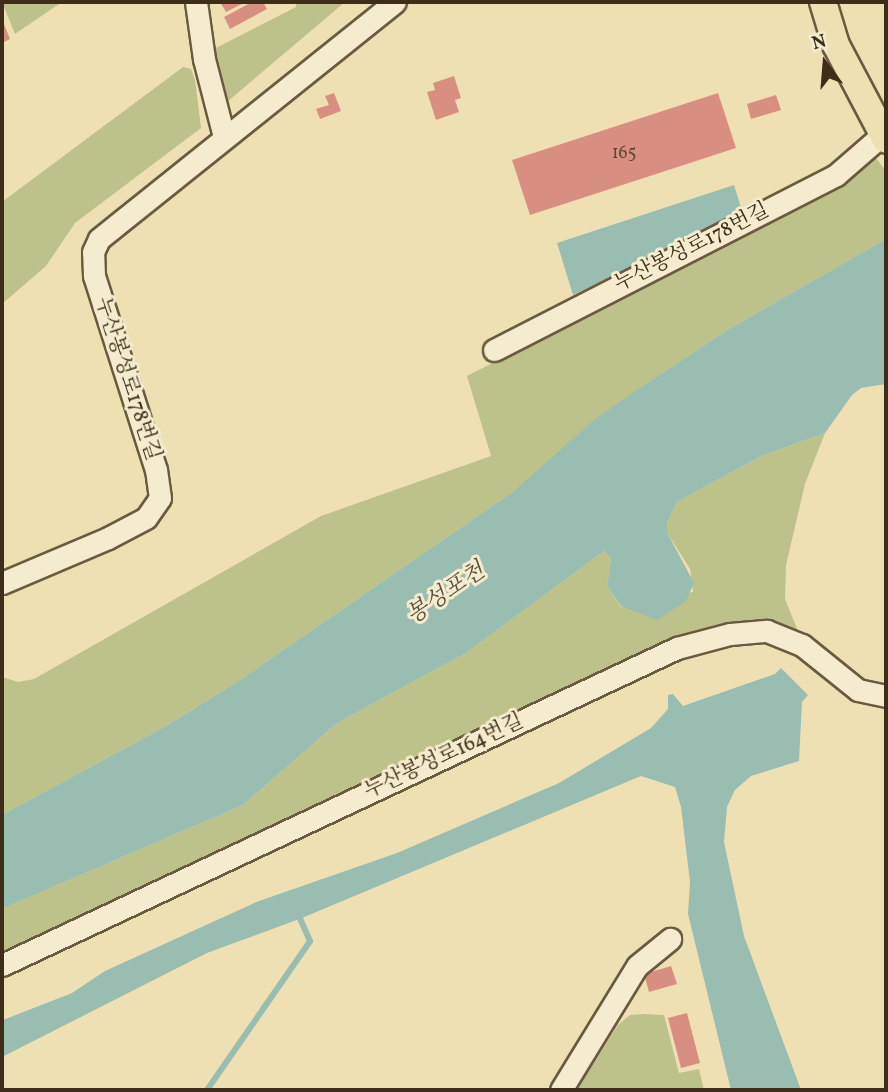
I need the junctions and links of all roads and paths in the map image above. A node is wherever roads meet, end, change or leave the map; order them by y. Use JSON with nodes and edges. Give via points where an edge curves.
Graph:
{"nodes":[{"id":1,"x":195,"y":2,"type":"edge"},
{"id":2,"x":395,"y":2,"type":"edge"},
{"id":3,"x":822,"y":2,"type":"edge"},
{"id":4,"x":224,"y":137,"type":"junction"},
{"id":5,"x":884,"y":137,"type":"edge"},
{"id":6,"x":494,"y":350,"type":"dead end"},
{"id":7,"x":2,"y":583,"type":"edge"},
{"id":8,"x":886,"y":696,"type":"edge"},
{"id":9,"x":670,"y":939,"type":"dead end"},
{"id":10,"x":2,"y":965,"type":"edge"},
{"id":11,"x":561,"y":1090,"type":"edge"}],
"edges":[{"from":1,"to":4,"type":"lane"},
{"from":2,"to":4,"type":"lane","name":"누산봉성로178번길"},
{"from":3,"to":5,"type":"main road","via":[[835,45]]},
{"from":4,"to":7,"type":"lane","name":"누산봉성로178번길","via":[[115,224],[93,252],[94,276],[156,470],[160,498],[156,509],[108,538]]},
{"from":5,"to":6,"type":"lane","name":"누산봉성로178번길","via":[[836,175]]},
{"from":8,"to":10,"type":"lane","name":"누산봉성로164번길","via":[[858,690],[802,645],[767,631],[730,634],[677,648]]},
{"from":9,"to":11,"type":"lane","via":[[637,966]]}]}
